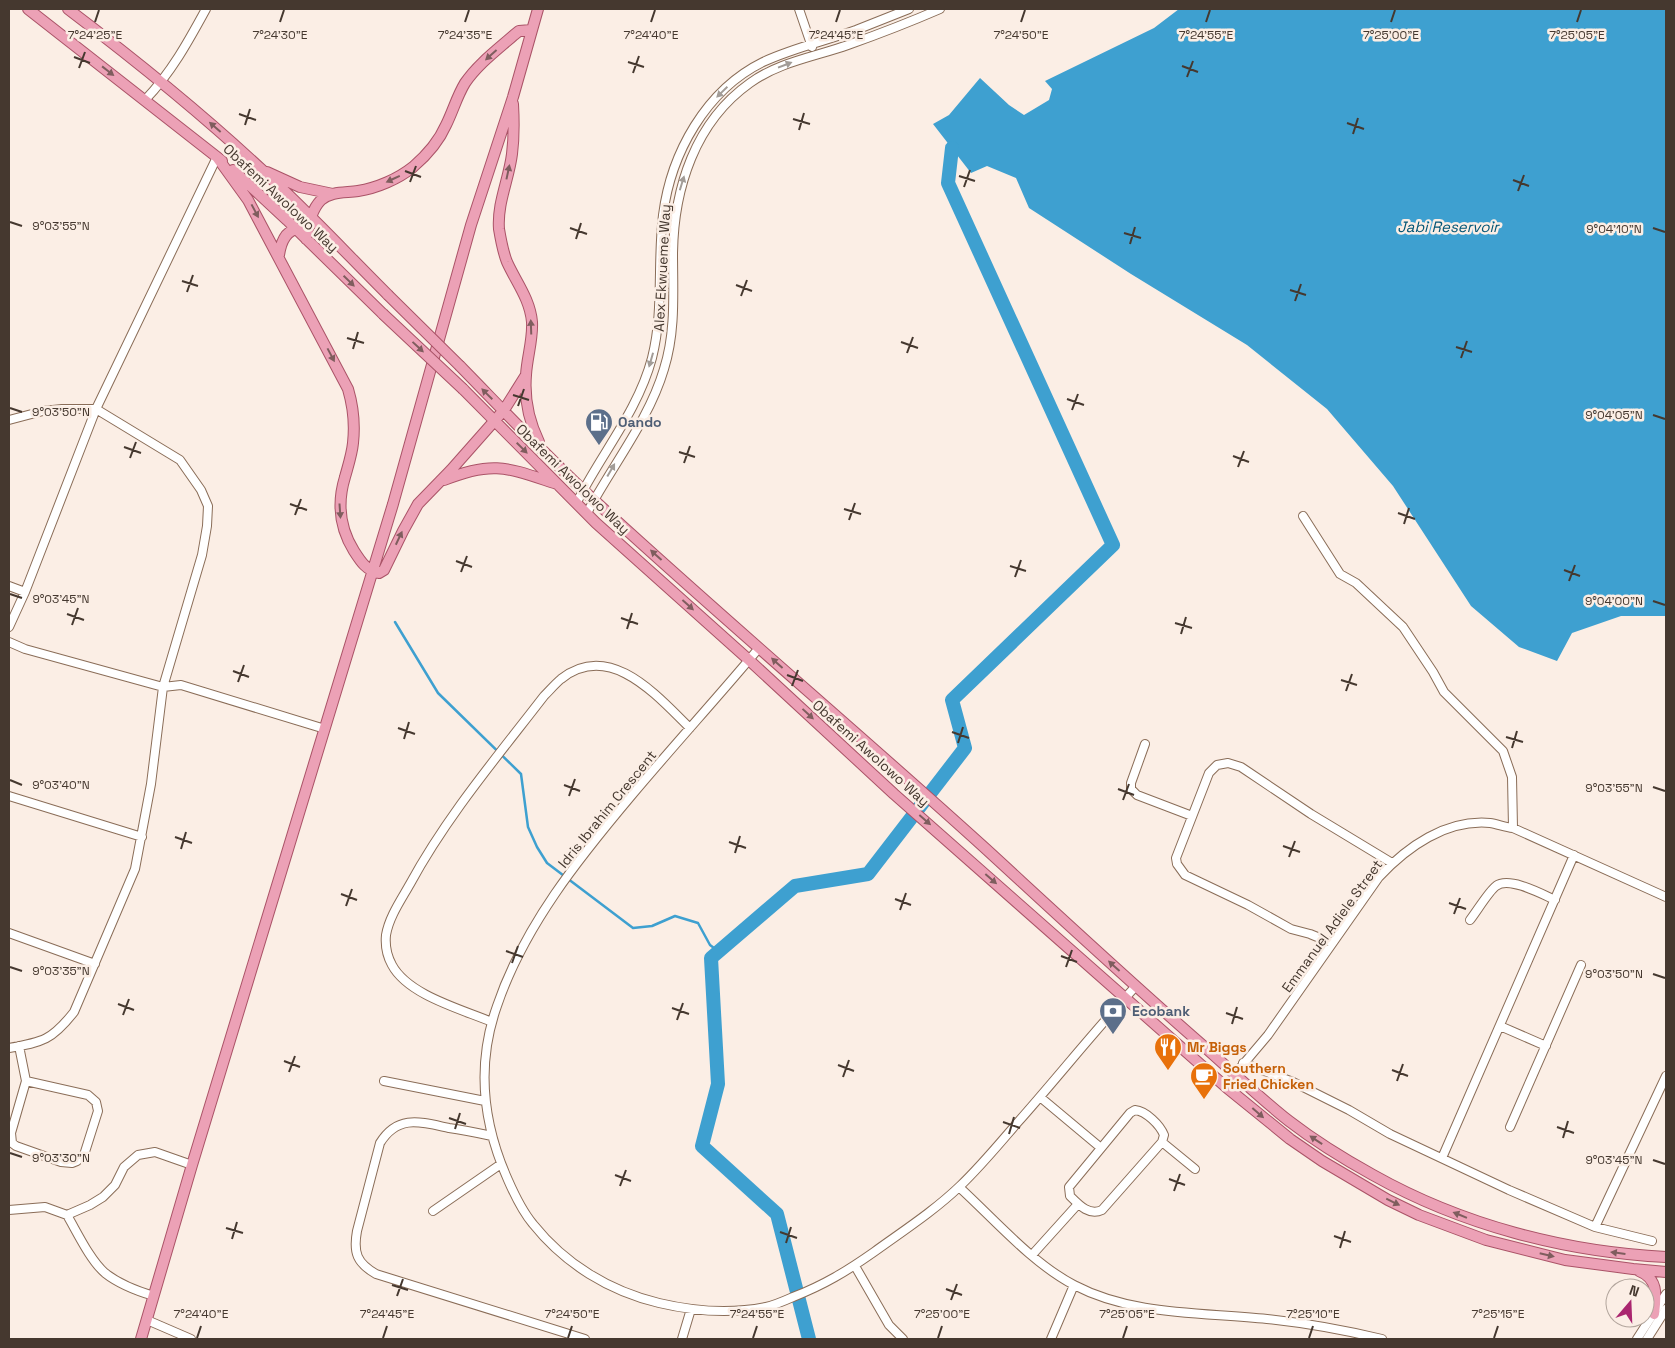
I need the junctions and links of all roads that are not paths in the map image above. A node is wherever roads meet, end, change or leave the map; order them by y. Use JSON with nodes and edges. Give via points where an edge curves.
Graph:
{"nodes":[{"id":1,"x":28,"y":9,"type":"edge"},
{"id":2,"x":68,"y":9,"type":"edge"},
{"id":3,"x":206,"y":9,"type":"edge"},
{"id":4,"x":538,"y":9,"type":"edge"},
{"id":5,"x":799,"y":9,"type":"edge"},
{"id":6,"x":909,"y":9,"type":"edge"},
{"id":7,"x":940,"y":9,"type":"edge"},
{"id":8,"x":531,"y":30,"type":"junction"},
{"id":9,"x":811,"y":44,"type":"junction"},
{"id":10,"x":814,"y":55,"type":"junction"},
{"id":11,"x":161,"y":83,"type":"junction"},
{"id":12,"x":512,"y":97,"type":"junction"},
{"id":13,"x":145,"y":100,"type":"junction"},
{"id":14,"x":217,"y":157,"type":"junction"},
{"id":15,"x":262,"y":170,"type":"junction"},
{"id":16,"x":333,"y":194,"type":"junction"},
{"id":17,"x":311,"y":218,"type":"junction"},
{"id":18,"x":296,"y":229,"type":"junction"},
{"id":19,"x":307,"y":234,"type":"junction"},
{"id":20,"x":331,"y":238,"type":"junction"},
{"id":21,"x":279,"y":255,"type":"junction"},
{"id":22,"x":526,"y":375,"type":"junction"},
{"id":23,"x":96,"y":410,"type":"junction"},
{"id":24,"x":504,"y":410,"type":"junction"},
{"id":25,"x":9,"y":420,"type":"edge"},
{"id":26,"x":494,"y":421,"type":"junction"},
{"id":27,"x":541,"y":447,"type":"junction"},
{"id":28,"x":436,"y":484,"type":"junction"},
{"id":29,"x":559,"y":485,"type":"junction"},
{"id":30,"x":584,"y":490,"type":"junction"},
{"id":31,"x":594,"y":500,"type":"junction"},
{"id":32,"x":577,"y":502,"type":"junction"},
{"id":33,"x":587,"y":513,"type":"junction"},
{"id":34,"x":1303,"y":516,"type":"dead end"},
{"id":35,"x":372,"y":571,"type":"junction"},
{"id":36,"x":9,"y":586,"type":"edge"},
{"id":37,"x":25,"y":592,"type":"junction"},
{"id":38,"x":9,"y":628,"type":"edge"},
{"id":39,"x":9,"y":642,"type":"edge"},
{"id":40,"x":760,"y":648,"type":"junction"},
{"id":41,"x":749,"y":660,"type":"junction"},
{"id":42,"x":164,"y":687,"type":"junction"},
{"id":43,"x":690,"y":728,"type":"junction"},
{"id":44,"x":325,"y":729,"type":"junction"},
{"id":45,"x":1145,"y":744,"type":"dead end"},
{"id":46,"x":9,"y":796,"type":"edge"},
{"id":47,"x":1192,"y":816,"type":"junction"},
{"id":48,"x":1512,"y":828,"type":"junction"},
{"id":49,"x":142,"y":836,"type":"junction"},
{"id":50,"x":1574,"y":855,"type":"junction"},
{"id":51,"x":1392,"y":863,"type":"junction"},
{"id":52,"x":1666,"y":897,"type":"edge"},
{"id":53,"x":1555,"y":900,"type":"junction"},
{"id":54,"x":1470,"y":920,"type":"dead end"},
{"id":55,"x":9,"y":933,"type":"edge"},
{"id":56,"x":1332,"y":943,"type":"junction"},
{"id":57,"x":95,"y":964,"type":"junction"},
{"id":58,"x":1581,"y":965,"type":"dead end"},
{"id":59,"x":1136,"y":986,"type":"junction"},
{"id":60,"x":1126,"y":997,"type":"junction"},
{"id":61,"x":492,"y":1022,"type":"junction"},
{"id":62,"x":1500,"y":1026,"type":"junction"},
{"id":63,"x":19,"y":1046,"type":"junction"},
{"id":64,"x":1546,"y":1046,"type":"junction"},
{"id":65,"x":9,"y":1048,"type":"edge"},
{"id":66,"x":1243,"y":1063,"type":"junction"},
{"id":67,"x":1235,"y":1074,"type":"junction"},
{"id":68,"x":1666,"y":1076,"type":"edge"},
{"id":69,"x":26,"y":1081,"type":"junction"},
{"id":70,"x":384,"y":1081,"type":"dead end"},
{"id":71,"x":1040,"y":1097,"type":"junction"},
{"id":72,"x":485,"y":1101,"type":"junction"},
{"id":73,"x":1510,"y":1127,"type":"dead end"},
{"id":74,"x":492,"y":1136,"type":"junction"},
{"id":75,"x":1162,"y":1142,"type":"junction"},
{"id":76,"x":1101,"y":1148,"type":"junction"},
{"id":77,"x":1442,"y":1158,"type":"junction"},
{"id":78,"x":501,"y":1164,"type":"junction"},
{"id":79,"x":192,"y":1165,"type":"junction"},
{"id":80,"x":1195,"y":1169,"type":"dead end"},
{"id":81,"x":959,"y":1187,"type":"junction"},
{"id":82,"x":1078,"y":1204,"type":"junction"},
{"id":83,"x":9,"y":1210,"type":"edge"},
{"id":84,"x":433,"y":1210,"type":"dead end"},
{"id":85,"x":67,"y":1215,"type":"junction"},
{"id":86,"x":1595,"y":1227,"type":"junction"},
{"id":87,"x":1652,"y":1241,"type":"dead end"},
{"id":88,"x":1666,"y":1251,"type":"edge"},
{"id":89,"x":1032,"y":1255,"type":"junction"},
{"id":90,"x":1639,"y":1255,"type":"junction"},
{"id":91,"x":1666,"y":1257,"type":"edge"},
{"id":92,"x":855,"y":1266,"type":"junction"},
{"id":93,"x":1633,"y":1269,"type":"junction"},
{"id":94,"x":1666,"y":1272,"type":"edge"},
{"id":95,"x":1651,"y":1278,"type":"edge"},
{"id":96,"x":1074,"y":1285,"type":"junction"},
{"id":97,"x":1655,"y":1288,"type":"edge"},
{"id":98,"x":1666,"y":1294,"type":"edge"},
{"id":99,"x":154,"y":1296,"type":"junction"},
{"id":100,"x":1655,"y":1303,"type":"edge"},
{"id":101,"x":691,"y":1309,"type":"junction"},
{"id":102,"x":1666,"y":1309,"type":"edge"},
{"id":103,"x":1655,"y":1312,"type":"edge"},
{"id":104,"x":147,"y":1320,"type":"junction"},
{"id":105,"x":1644,"y":1328,"type":"edge"},
{"id":106,"x":141,"y":1339,"type":"edge"},
{"id":107,"x":191,"y":1339,"type":"edge"},
{"id":108,"x":584,"y":1339,"type":"edge"},
{"id":109,"x":682,"y":1339,"type":"edge"},
{"id":110,"x":903,"y":1339,"type":"edge"},
{"id":111,"x":1051,"y":1339,"type":"edge"},
{"id":112,"x":1382,"y":1339,"type":"edge"},
{"id":113,"x":1637,"y":1339,"type":"edge"},
{"id":114,"x":1647,"y":1339,"type":"edge"}],
"edges":[{"from":1,"to":13,"type":"main road","name":"Obafemi Awolowo Way","one_way":true},
{"from":2,"to":11,"type":"main road","name":"Obafemi Awolowo Way"},
{"from":3,"to":11,"type":"street","via":[[186,47]]},
{"from":4,"to":8,"type":"main road"},
{"from":5,"to":9,"type":"street"},
{"from":6,"to":9,"type":"street","name":"Alex Ekwueme Way"},
{"from":7,"to":10,"type":"street","name":"Alex Ekwueme Way"},
{"from":8,"to":12,"type":"main road"},
{"from":8,"to":16,"type":"main road","one_way":true,"via":[[514,35],[475,70],[464,84],[437,142],[413,167],[380,185]]},
{"from":9,"to":10,"type":"street"},
{"from":9,"to":30,"type":"street","name":"Alex Ekwueme Way","one_way":true,"via":[[762,62],[734,81],[708,107],[689,137],[673,172],[664,214],[661,301],[652,360],[631,409]]},
{"from":31,"to":10,"type":"street","name":"Alex Ekwueme Way","one_way":true,"via":[[651,401],[664,369],[672,333],[677,206],[696,147],[715,115],[740,90],[766,73]]},
{"from":11,"to":13,"type":"street"},
{"from":15,"to":11,"type":"main road","name":"Obafemi Awolowo Way","one_way":true},
{"from":22,"to":12,"type":"main road","one_way":true,"via":[[532,321],[528,304],[502,248],[498,218],[512,154]]},
{"from":12,"to":35,"type":"main road","via":[[471,225]]},
{"from":13,"to":14,"type":"main road","name":"Obafemi Awolowo Way"},
{"from":14,"to":18,"type":"main road","name":"Obafemi Awolowo Way"},
{"from":14,"to":21,"type":"main road","one_way":true,"via":[[241,188]]},
{"from":14,"to":23,"type":"street"},
{"from":15,"to":16,"type":"main road","via":[[300,186]]},
{"from":15,"to":17,"type":"main road","name":"Obafemi Awolowo Way"},
{"from":16,"to":17,"type":"main road","via":[[316,206]]},
{"from":17,"to":19,"type":"main road"},
{"from":17,"to":20,"type":"main road","name":"Obafemi Awolowo Way"},
{"from":18,"to":19,"type":"main road","name":"Obafemi Awolowo Way"},
{"from":18,"to":21,"type":"main road","via":[[285,236]]},
{"from":19,"to":20,"type":"main road"},
{"from":19,"to":26,"type":"main road","name":"Obafemi Awolowo Way","one_way":true,"bridge":true,"via":[[383,314]]},
{"from":24,"to":20,"type":"main road","name":"Obafemi Awolowo Way","one_way":true,"bridge":true},
{"from":21,"to":35,"type":"main road","one_way":true,"via":[[348,389],[354,432],[341,491],[341,519],[352,547],[361,562]]},
{"from":22,"to":24,"type":"main road"},
{"from":22,"to":27,"type":"main road","via":[[530,417]]},
{"from":23,"to":25,"type":"street","via":[[62,408]]},
{"from":23,"to":37,"type":"street"},
{"from":23,"to":42,"type":"street","via":[[180,460],[208,506],[202,555]]},
{"from":24,"to":26,"type":"main road"},
{"from":24,"to":27,"type":"main road","name":"Obafemi Awolowo Way"},
{"from":26,"to":28,"type":"main road"},
{"from":26,"to":29,"type":"main road","name":"Obafemi Awolowo Way","one_way":true},
{"from":27,"to":30,"type":"main road","name":"Obafemi Awolowo Way"},
{"from":28,"to":29,"type":"main road","via":[[465,472],[499,467]]},
{"from":35,"to":28,"type":"main road","one_way":true,"via":[[379,573],[384,570],[410,516]]},
{"from":29,"to":32,"type":"main road","name":"Obafemi Awolowo Way"},
{"from":30,"to":31,"type":"main road","name":"Obafemi Awolowo Way"},
{"from":30,"to":32,"type":"street","name":"Alex Ekwueme Way"},
{"from":31,"to":33,"type":"street","name":"Alex Ekwueme Way"},
{"from":40,"to":31,"type":"main road","name":"Obafemi Awolowo Way","one_way":true},
{"from":32,"to":33,"type":"main road","name":"Obafemi Awolowo Way"},
{"from":33,"to":41,"type":"main road","name":"Obafemi Awolowo Way","one_way":true},
{"from":34,"to":48,"type":"street","via":[[1340,574],[1356,583],[1404,627],[1444,692],[1503,751],[1512,777]]},
{"from":35,"to":44,"type":"main road"},
{"from":36,"to":37,"type":"street"},
{"from":37,"to":38,"type":"street"},
{"from":39,"to":42,"type":"street"},
{"from":40,"to":41,"type":"street","name":"Idris Ibrahim Crescent"},
{"from":59,"to":40,"type":"main road","name":"Obafemi Awolowo Way","one_way":true},
{"from":41,"to":43,"type":"street","name":"Idris Ibrahim Crescent"},
{"from":41,"to":60,"type":"main road","name":"Obafemi Awolowo Way","one_way":true,"via":[[894,794]]},
{"from":42,"to":44,"type":"street","via":[[181,685]]},
{"from":42,"to":49,"type":"street"},
{"from":43,"to":61,"type":"street","name":"Idris Ibrahim Crescent","via":[[596,837],[562,884],[524,944]]},
{"from":43,"to":61,"type":"street","via":[[633,676],[600,666],[581,668],[562,678],[544,696],[443,828],[393,914],[386,935],[386,950],[402,980],[423,994]]},
{"from":44,"to":79,"type":"main road"},
{"from":45,"to":47,"type":"street","via":[[1131,789],[1136,796]]},
{"from":46,"to":49,"type":"street"},
{"from":47,"to":51,"type":"street","via":[[1209,773],[1217,765],[1228,763],[1242,768]]},
{"from":47,"to":56,"type":"street","via":[[1176,858],[1185,875],[1291,929]]},
{"from":48,"to":50,"type":"street","name":"Emmanuel Adiele Street"},
{"from":48,"to":51,"type":"street","name":"Emmanuel Adiele Street","via":[[1490,823],[1465,824],[1419,842]]},
{"from":49,"to":57,"type":"street","via":[[135,869]]},
{"from":50,"to":52,"type":"street","name":"Emmanuel Adiele Street"},
{"from":50,"to":53,"type":"street"},
{"from":51,"to":56,"type":"street","name":"Emmanuel Adiele Street"},
{"from":53,"to":54,"type":"street","via":[[1503,882],[1496,886]]},
{"from":53,"to":62,"type":"street"},
{"from":55,"to":57,"type":"street"},
{"from":56,"to":66,"type":"street","name":"Emmanuel Adiele Street","via":[[1268,1035]]},
{"from":57,"to":63,"type":"street","via":[[74,1012],[60,1029],[39,1043]]},
{"from":58,"to":64,"type":"street"},
{"from":59,"to":60,"type":"street","name":"Idris Ibrahim Crescent"},
{"from":59,"to":67,"type":"main road","name":"Obafemi Awolowo Way"},
{"from":60,"to":71,"type":"street","name":"Idris Ibrahim Crescent"},
{"from":60,"to":93,"type":"main road","name":"Obafemi Awolowo Way","one_way":true,"via":[[1258,1115],[1322,1161],[1388,1200],[1486,1240],[1565,1260]]},
{"from":61,"to":72,"type":"street","name":"Idris Ibrahim Crescent","via":[[485,1058]]},
{"from":62,"to":64,"type":"street"},
{"from":62,"to":77,"type":"street"},
{"from":63,"to":65,"type":"street"},
{"from":63,"to":69,"type":"street"},
{"from":64,"to":73,"type":"street"},
{"from":66,"to":67,"type":"street","name":"Emmanuel Adiele Street"},
{"from":66,"to":77,"type":"street","via":[[1293,1082]]},
{"from":90,"to":67,"type":"main road","name":"Obafemi Awolowo Way","one_way":true,"via":[[1570,1246],[1507,1231],[1407,1193],[1304,1132]]},
{"from":68,"to":86,"type":"street"},
{"from":69,"to":69,"type":"street","via":[[88,1095],[96,1102],[98,1111],[87,1146],[77,1161],[61,1162],[12,1143],[11,1133]]},
{"from":70,"to":72,"type":"street"},
{"from":71,"to":76,"type":"street"},
{"from":71,"to":81,"type":"street","name":"Idris Ibrahim Crescent"},
{"from":72,"to":74,"type":"street","name":"Idris Ibrahim Crescent"},
{"from":74,"to":78,"type":"street","name":"Idris Ibrahim Crescent"},
{"from":74,"to":108,"type":"street","via":[[421,1122],[407,1122],[386,1132],[380,1143],[354,1244],[360,1262],[376,1274]]},
{"from":75,"to":76,"type":"street","via":[[1161,1128],[1141,1110],[1135,1110]]},
{"from":75,"to":80,"type":"street"},
{"from":75,"to":82,"type":"street","via":[[1102,1210],[1088,1212]]},
{"from":76,"to":82,"type":"street","via":[[1069,1187],[1070,1196]]},
{"from":77,"to":86,"type":"street"},
{"from":78,"to":84,"type":"street"},
{"from":78,"to":101,"type":"street","name":"Idris Ibrahim Crescent","via":[[516,1200],[529,1219],[544,1238],[578,1267],[637,1297]]},
{"from":79,"to":85,"type":"street","via":[[154,1152],[138,1155],[124,1167],[115,1185],[103,1197]]},
{"from":79,"to":99,"type":"main road"},
{"from":81,"to":89,"type":"street"},
{"from":81,"to":92,"type":"street","name":"Idris Ibrahim Crescent"},
{"from":82,"to":89,"type":"street"},
{"from":83,"to":85,"type":"street","via":[[45,1207]]},
{"from":85,"to":99,"type":"street","via":[[105,1272],[131,1289]]},
{"from":86,"to":87,"type":"street"},
{"from":88,"to":90,"type":"main road"},
{"from":89,"to":96,"type":"street"},
{"from":90,"to":91,"type":"main road","name":"Obafemi Awolowo Way"},
{"from":92,"to":101,"type":"street","name":"Idris Ibrahim Crescent","via":[[819,1287],[769,1306],[732,1310]]},
{"from":92,"to":110,"type":"street","via":[[889,1325]]},
{"from":93,"to":94,"type":"main road","name":"Obafemi Awolowo Way"},
{"from":93,"to":95,"type":"main road"},
{"from":96,"to":111,"type":"street"},
{"from":96,"to":112,"type":"street","via":[[1105,1298],[1148,1309],[1268,1319]]},
{"from":97,"to":100,"type":"main road"},
{"from":98,"to":103,"type":"street"},
{"from":99,"to":104,"type":"main road"},
{"from":101,"to":109,"type":"street"},
{"from":102,"to":114,"type":"street"},
{"from":104,"to":106,"type":"main road"},
{"from":104,"to":107,"type":"street"},
{"from":105,"to":113,"type":"street"}]}
